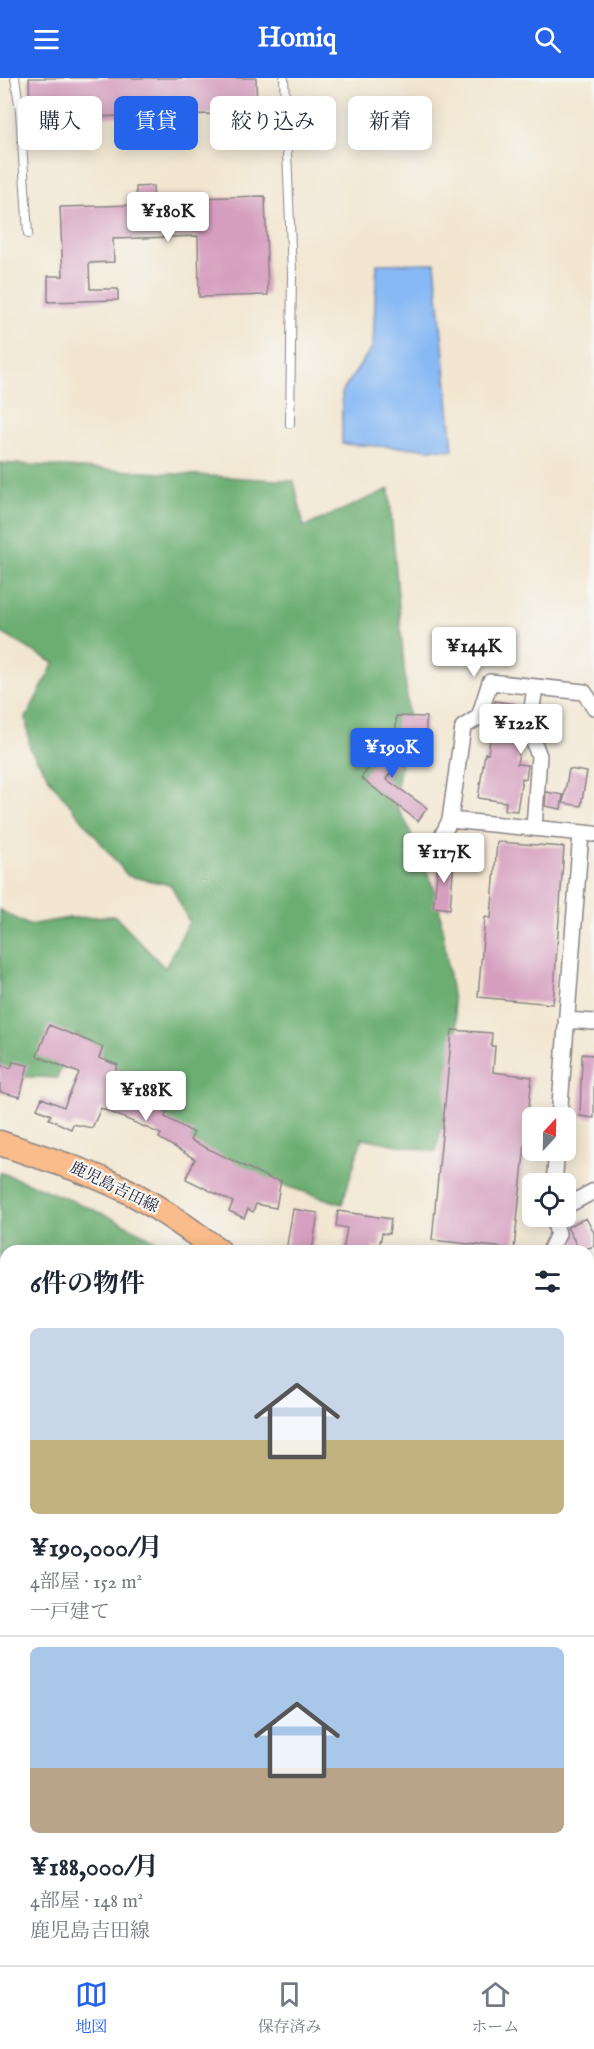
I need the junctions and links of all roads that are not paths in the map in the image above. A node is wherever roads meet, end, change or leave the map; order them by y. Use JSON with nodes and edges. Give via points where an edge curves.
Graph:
{"nodes":[{"id":1,"x":15,"y":78,"type":"edge"},
{"id":2,"x":284,"y":78,"type":"edge"},
{"id":3,"x":28,"y":234,"type":"dead end"},
{"id":4,"x":290,"y":424,"type":"dead end"},
{"id":5,"x":535,"y":687,"type":"junction"},
{"id":6,"x":594,"y":707,"type":"edge"},
{"id":7,"x":450,"y":820,"type":"junction"},
{"id":8,"x":534,"y":828,"type":"junction"},
{"id":9,"x":587,"y":833,"type":"edge"},
{"id":10,"x":427,"y":858,"type":"dead end"},
{"id":11,"x":566,"y":1020,"type":"junction"},
{"id":12,"x":594,"y":1022,"type":"edge"},
{"id":13,"x":560,"y":1107,"type":"edge"},
{"id":14,"x":0,"y":1143,"type":"edge"},
{"id":15,"x":594,"y":1191,"type":"edge"},
{"id":16,"x":576,"y":1201,"type":"edge"},
{"id":17,"x":556,"y":1227,"type":"edge"},
{"id":18,"x":211,"y":1245,"type":"edge"},
{"id":19,"x":553,"y":1245,"type":"edge"},
{"id":20,"x":594,"y":1507,"type":"edge"},
{"id":21,"x":594,"y":1513,"type":"edge"}],
"edges":[{"from":1,"to":3,"type":"lane"},
{"from":2,"to":4,"type":"lane","via":[[292,273]]},
{"from":5,"to":6,"type":"street","via":[[584,692]]},
{"from":5,"to":7,"type":"street","via":[[490,682],[479,717],[463,727]]},
{"from":5,"to":8,"type":"street","via":[[529,729],[539,756]]},
{"from":7,"to":8,"type":"street"},
{"from":7,"to":10,"type":"street"},
{"from":8,"to":9,"type":"street"},
{"from":9,"to":11,"type":"street"},
{"from":11,"to":12,"type":"street"},
{"from":11,"to":13,"type":"street"},
{"from":14,"to":18,"type":"main road","name":"鹿児島吉田線","via":[[123,1189]]},
{"from":15,"to":16,"type":"street"},
{"from":17,"to":19,"type":"street"},
{"from":20,"to":21,"type":"main road"}]}
